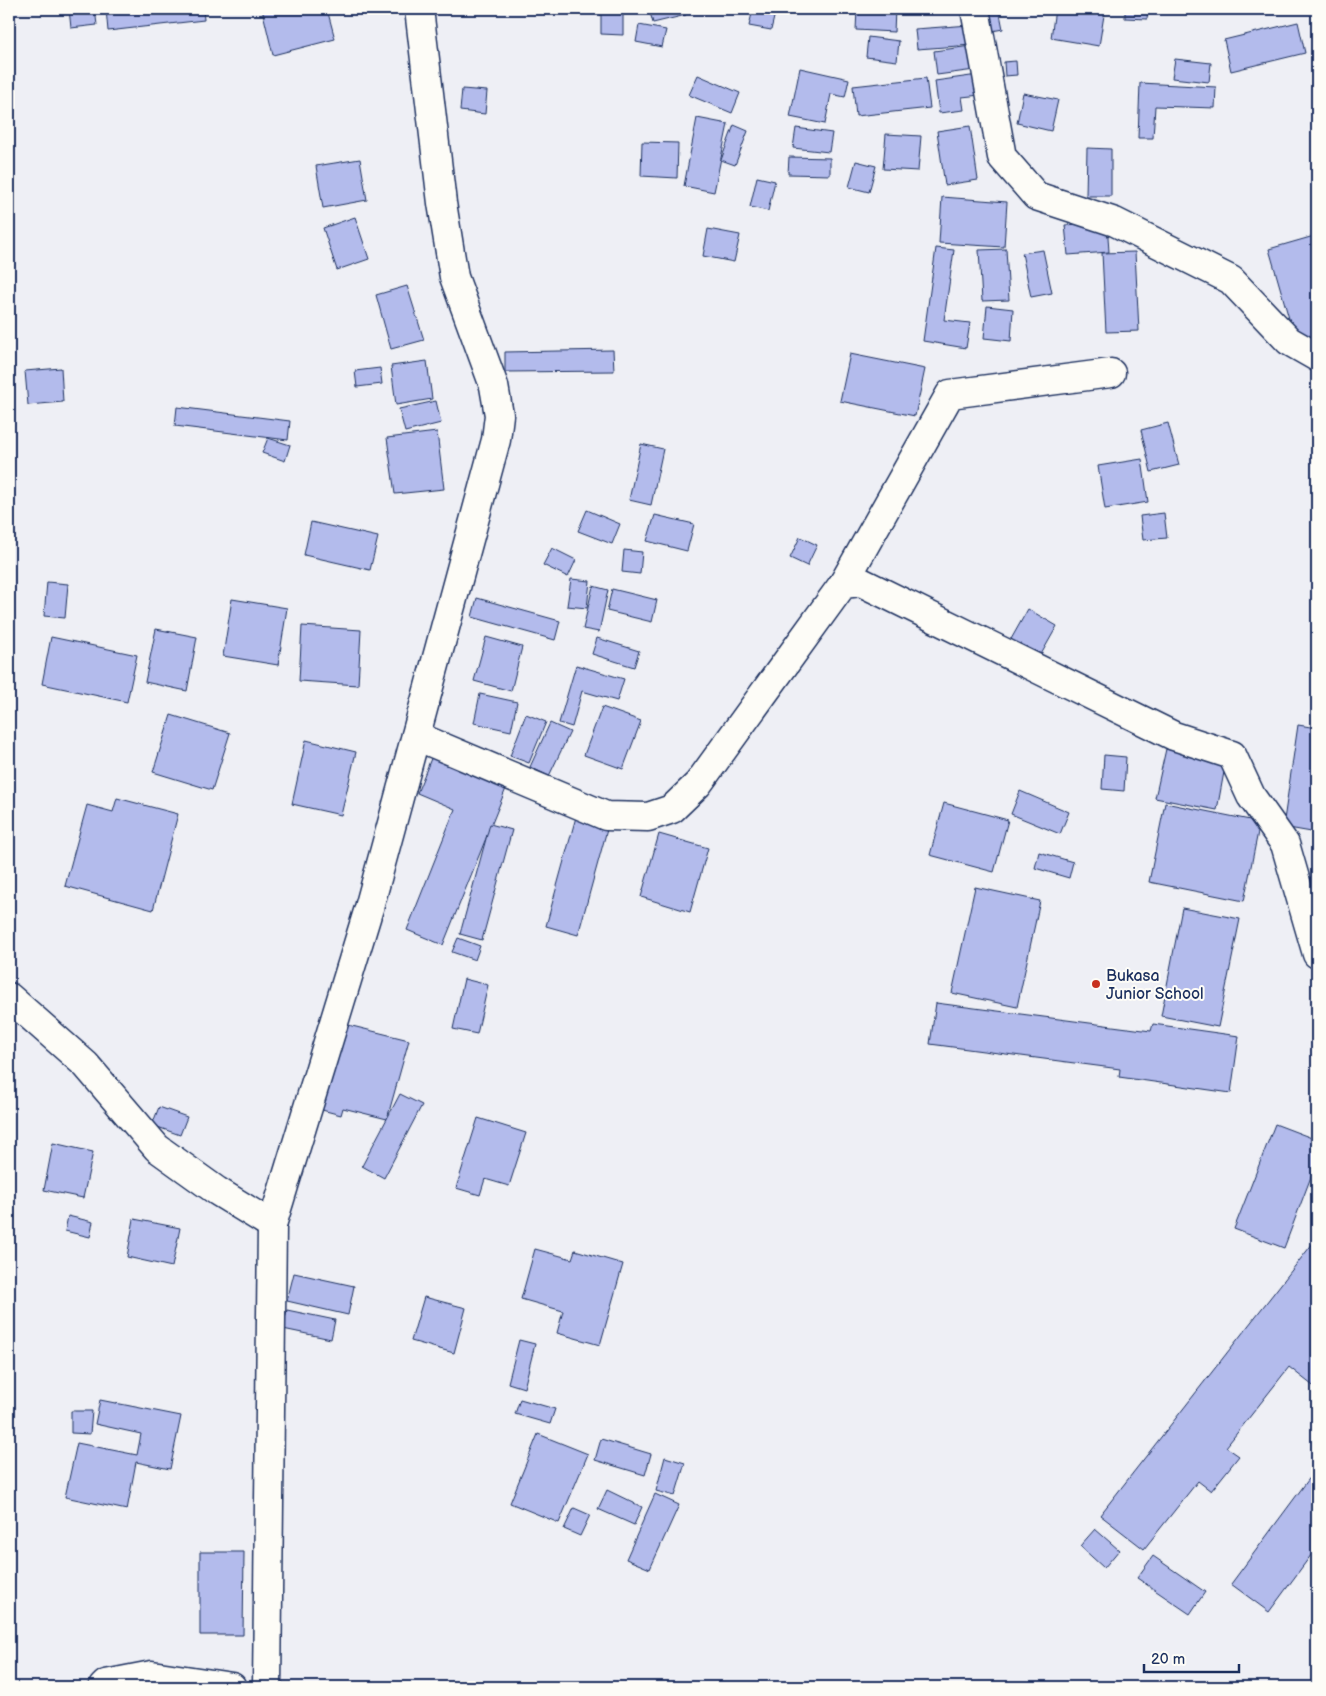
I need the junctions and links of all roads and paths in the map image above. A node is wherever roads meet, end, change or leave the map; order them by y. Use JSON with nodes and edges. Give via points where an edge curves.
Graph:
{"nodes":[{"id":1,"x":419,"y":9,"type":"edge"},
{"id":2,"x":975,"y":9,"type":"edge"},
{"id":3,"x":1317,"y":357,"type":"edge"},
{"id":4,"x":1111,"y":372,"type":"dead end"},
{"id":5,"x":843,"y":584,"type":"junction"},
{"id":6,"x":416,"y":736,"type":"junction"},
{"id":7,"x":1317,"y":954,"type":"edge"},
{"id":8,"x":9,"y":997,"type":"edge"},
{"id":9,"x":272,"y":1225,"type":"junction"},
{"id":10,"x":103,"y":1687,"type":"edge"},
{"id":11,"x":232,"y":1687,"type":"edge"},
{"id":12,"x":266,"y":1687,"type":"edge"}],
"edges":[{"from":1,"to":6,"type":"street","via":[[454,277],[494,386],[499,415],[496,440]]},
{"from":2,"to":3,"type":"street","via":[[1002,157],[1036,196],[1115,222],[1231,280],[1289,341]]},
{"from":4,"to":5,"type":"street","via":[[950,394]]},
{"from":5,"to":6,"type":"street","via":[[698,784],[672,809],[648,817],[606,816]]},
{"from":5,"to":7,"type":"street","via":[[861,582],[878,588],[1174,736],[1232,755],[1251,796],[1285,844]]},
{"from":6,"to":9,"type":"street","via":[[369,908]]},
{"from":8,"to":9,"type":"street","via":[[86,1066],[157,1148]]},
{"from":9,"to":12,"type":"street"},
{"from":10,"to":11,"type":"street","via":[[152,1675]]}]}
